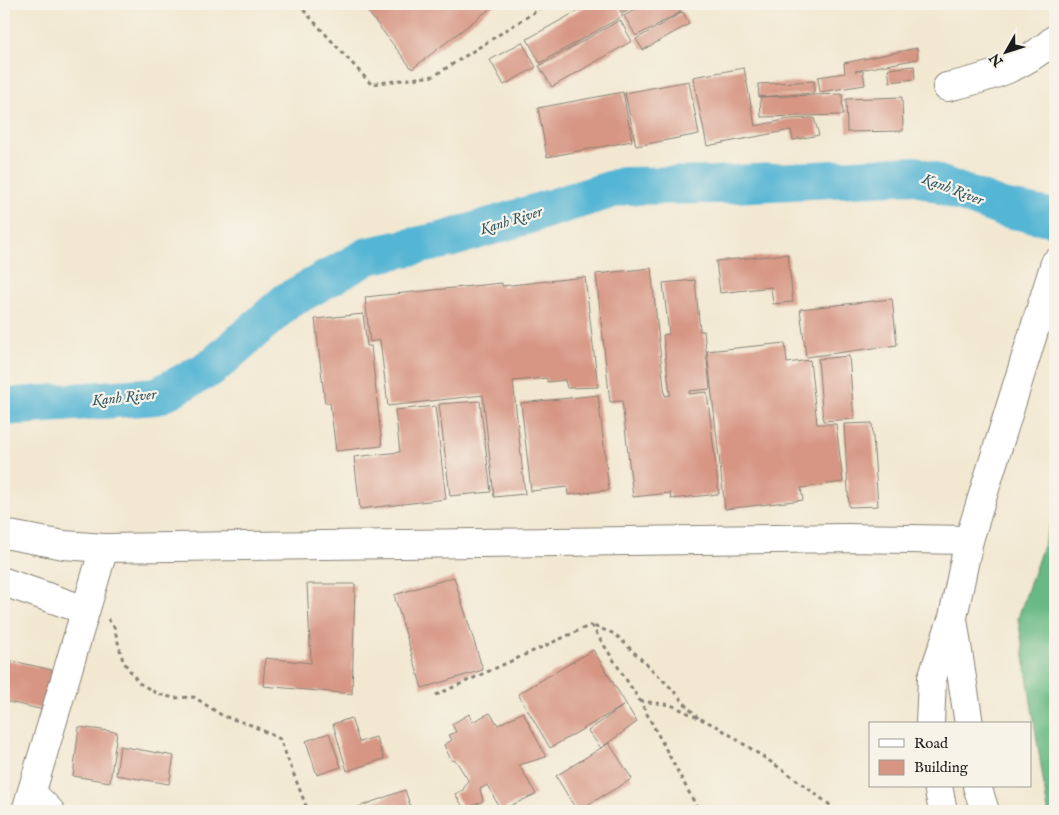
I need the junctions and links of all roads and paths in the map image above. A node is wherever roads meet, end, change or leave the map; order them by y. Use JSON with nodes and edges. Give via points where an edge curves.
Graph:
{"nodes":[{"id":1,"x":298,"y":4,"type":"edge"},
{"id":2,"x":547,"y":4,"type":"edge"},
{"id":3,"x":1055,"y":39,"type":"edge"},
{"id":4,"x":947,"y":87,"type":"dead end"},
{"id":5,"x":1055,"y":263,"type":"edge"},
{"id":6,"x":4,"y":534,"type":"edge"},
{"id":7,"x":969,"y":540,"type":"junction"},
{"id":8,"x":104,"y":548,"type":"junction"},
{"id":9,"x":4,"y":582,"type":"edge"},
{"id":10,"x":87,"y":604,"type":"junction"},
{"id":11,"x":953,"y":617,"type":"junction"},
{"id":12,"x":591,"y":625,"type":"junction"},
{"id":13,"x":436,"y":695,"type":"dead end"},
{"id":14,"x":640,"y":701,"type":"junction"},
{"id":15,"x":698,"y":718,"type":"junction"},
{"id":16,"x":930,"y":722,"type":"edge"},
{"id":17,"x":969,"y":722,"type":"edge"},
{"id":18,"x":938,"y":788,"type":"edge"},
{"id":19,"x":978,"y":788,"type":"edge"},
{"id":20,"x":36,"y":805,"type":"edge"},
{"id":21,"x":308,"y":811,"type":"edge"},
{"id":22,"x":699,"y":811,"type":"edge"},
{"id":23,"x":838,"y":811,"type":"edge"},
{"id":24,"x":943,"y":811,"type":"edge"},
{"id":25,"x":985,"y":811,"type":"edge"}],
"edges":[{"from":1,"to":2,"type":"path","via":[[371,84],[434,76]]},
{"from":3,"to":4,"type":"street","via":[[1036,56],[1008,70]]},
{"from":5,"to":7,"type":"street"},
{"from":6,"to":8,"type":"street","via":[[64,545]]},
{"from":7,"to":8,"type":"street","via":[[848,538]]},
{"from":7,"to":11,"type":"street"},
{"from":8,"to":10,"type":"street"},
{"from":9,"to":10,"type":"street"},
{"from":10,"to":20,"type":"street"},
{"from":10,"to":21,"type":"path","via":[[114,627],[123,661],[139,683],[158,694],[174,698],[194,697],[223,716],[280,739]]},
{"from":11,"to":16,"type":"street","via":[[932,678]]},
{"from":11,"to":17,"type":"street"},
{"from":12,"to":13,"type":"path"},
{"from":12,"to":14,"type":"path"},
{"from":12,"to":15,"type":"path","via":[[616,634]]},
{"from":14,"to":15,"type":"path","via":[[671,705]]},
{"from":14,"to":22,"type":"path"},
{"from":15,"to":23,"type":"path","via":[[761,755]]},
{"from":18,"to":24,"type":"street"},
{"from":19,"to":25,"type":"street"}]}
